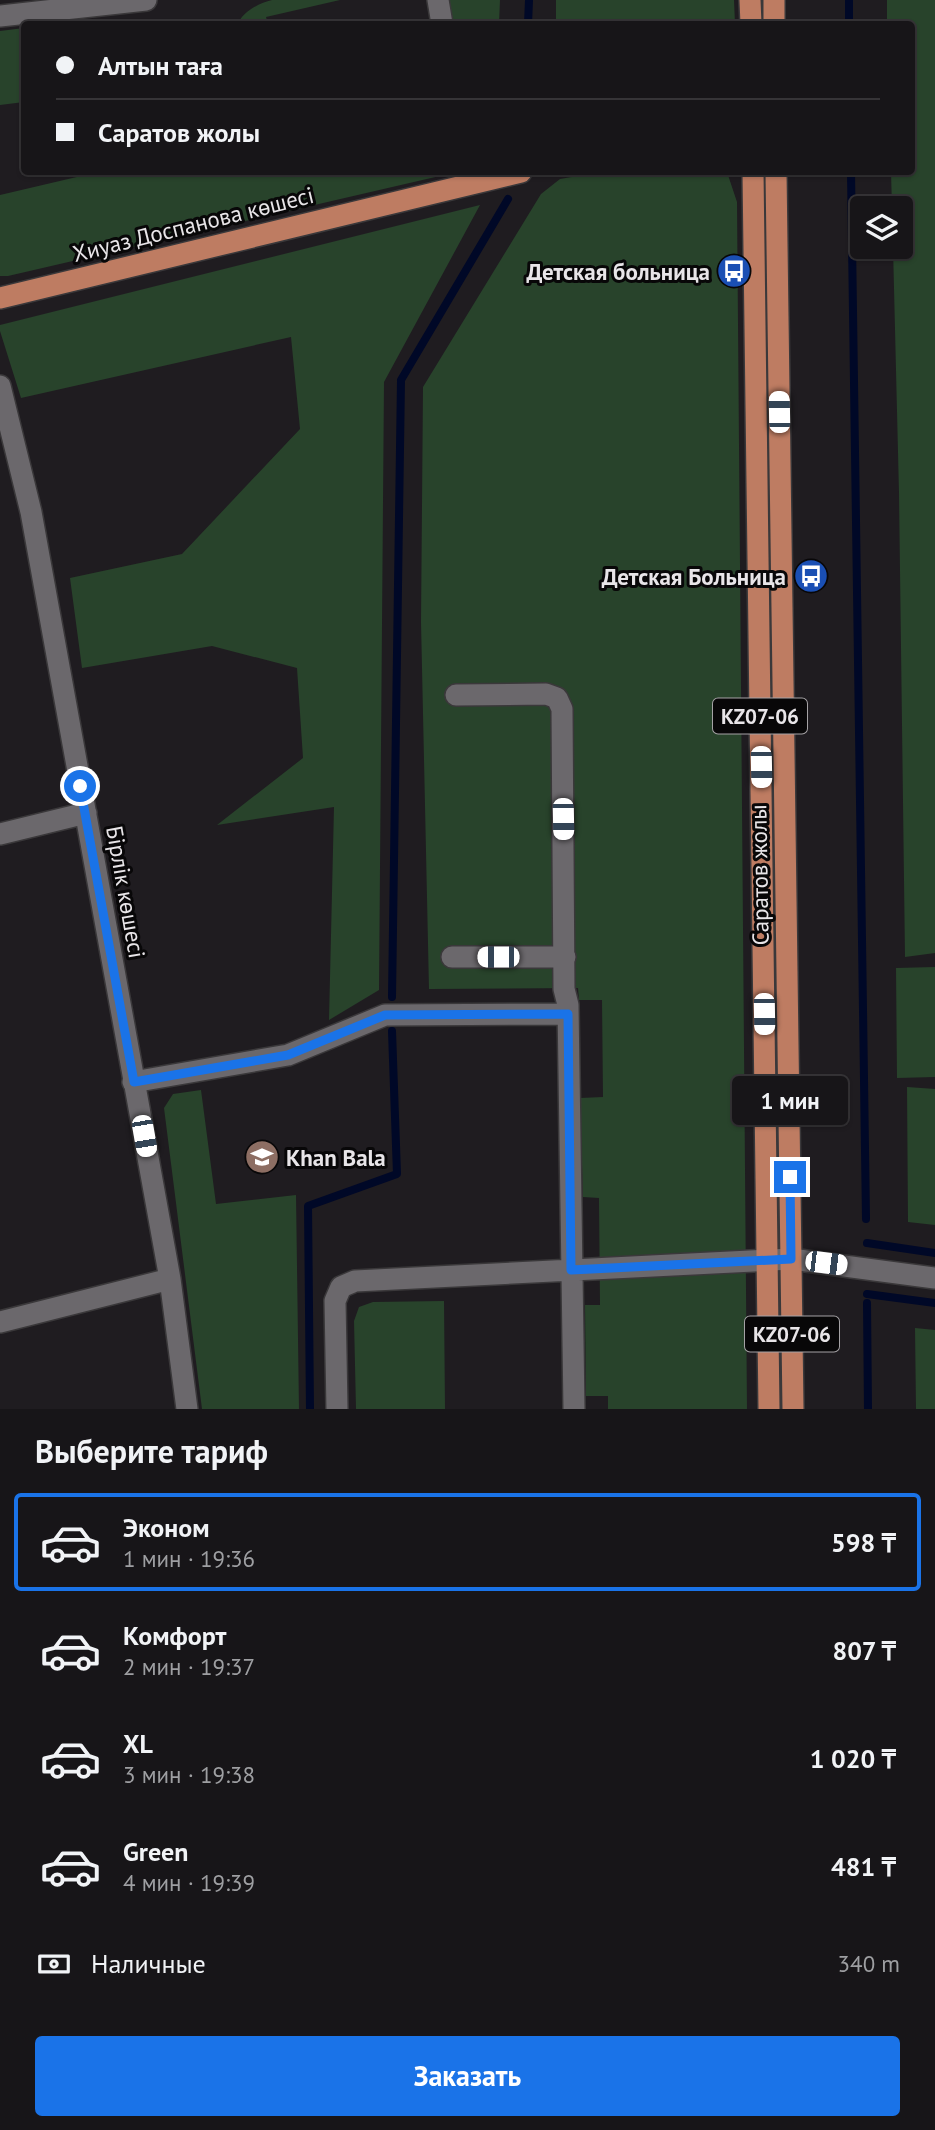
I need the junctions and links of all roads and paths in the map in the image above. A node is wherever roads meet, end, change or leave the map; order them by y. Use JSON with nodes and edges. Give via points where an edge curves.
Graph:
{"nodes":[{"id":1,"x":146,"y":0,"type":"edge"},
{"id":2,"x":438,"y":0,"type":"edge"},
{"id":3,"x":750,"y":0,"type":"edge"},
{"id":4,"x":774,"y":0,"type":"edge"},
{"id":5,"x":0,"y":16,"type":"edge"},
{"id":6,"x":442,"y":21,"type":"edge"},
{"id":7,"x":751,"y":21,"type":"edge"},
{"id":8,"x":774,"y":21,"type":"edge"},
{"id":9,"x":500,"y":175,"type":"edge"},
{"id":10,"x":753,"y":175,"type":"edge"},
{"id":11,"x":776,"y":175,"type":"edge"},
{"id":12,"x":0,"y":298,"type":"edge"},
{"id":13,"x":0,"y":386,"type":"edge"},
{"id":14,"x":456,"y":695,"type":"dead end"},
{"id":15,"x":86,"y":813,"type":"junction"},
{"id":16,"x":0,"y":834,"type":"edge"},
{"id":17,"x":452,"y":957,"type":"dead end"},
{"id":18,"x":565,"y":957,"type":"junction"},
{"id":19,"x":568,"y":1014,"type":"junction"},
{"id":20,"x":134,"y":1082,"type":"junction"},
{"id":21,"x":791,"y":1259,"type":"junction"},
{"id":22,"x":767,"y":1260,"type":"junction"},
{"id":23,"x":571,"y":1270,"type":"junction"},
{"id":24,"x":935,"y":1278,"type":"edge"},
{"id":25,"x":170,"y":1279,"type":"junction"},
{"id":26,"x":0,"y":1322,"type":"edge"},
{"id":27,"x":187,"y":1409,"type":"edge"},
{"id":28,"x":337,"y":1409,"type":"edge"},
{"id":29,"x":574,"y":1409,"type":"edge"},
{"id":30,"x":769,"y":1409,"type":"edge"},
{"id":31,"x":793,"y":1409,"type":"edge"}],
"edges":[{"from":1,"to":5,"type":"street"},
{"from":2,"to":6,"type":"street"},
{"from":3,"to":7,"type":"main road"},
{"from":4,"to":8,"type":"main road"},
{"from":9,"to":12,"type":"main road","name":"Хиуаз Доспанова көшесі"},
{"from":10,"to":22,"type":"main road","name":"Саратов жолы","number":"KZ07-06"},
{"from":11,"to":21,"type":"main road","name":"Саратов жолы","number":"KZ07-06"},
{"from":13,"to":15,"type":"street","name":"Бірлік көшесі","via":[[31,512]]},
{"from":14,"to":18,"type":"street","via":[[546,694],[561,702]]},
{"from":15,"to":16,"type":"street"},
{"from":15,"to":20,"type":"street","name":"Бірлік көшесі"},
{"from":17,"to":18,"type":"street"},
{"from":18,"to":19,"type":"street"},
{"from":19,"to":20,"type":"street","via":[[385,1015],[288,1055]]},
{"from":19,"to":23,"type":"street"},
{"from":20,"to":25,"type":"street","name":"Бірлік көшесі"},
{"from":21,"to":22,"type":"street"},
{"from":21,"to":24,"type":"street"},
{"from":21,"to":31,"type":"main road","name":"Саратов жолы","number":"KZ07-06"},
{"from":22,"to":23,"type":"street"},
{"from":22,"to":30,"type":"main road","name":"Саратов жолы","number":"KZ07-06"},
{"from":23,"to":28,"type":"street","via":[[355,1281],[341,1287],[335,1301]]},
{"from":23,"to":29,"type":"street"},
{"from":25,"to":26,"type":"street"},
{"from":25,"to":27,"type":"street","name":"Бірлік көшесі"}]}
